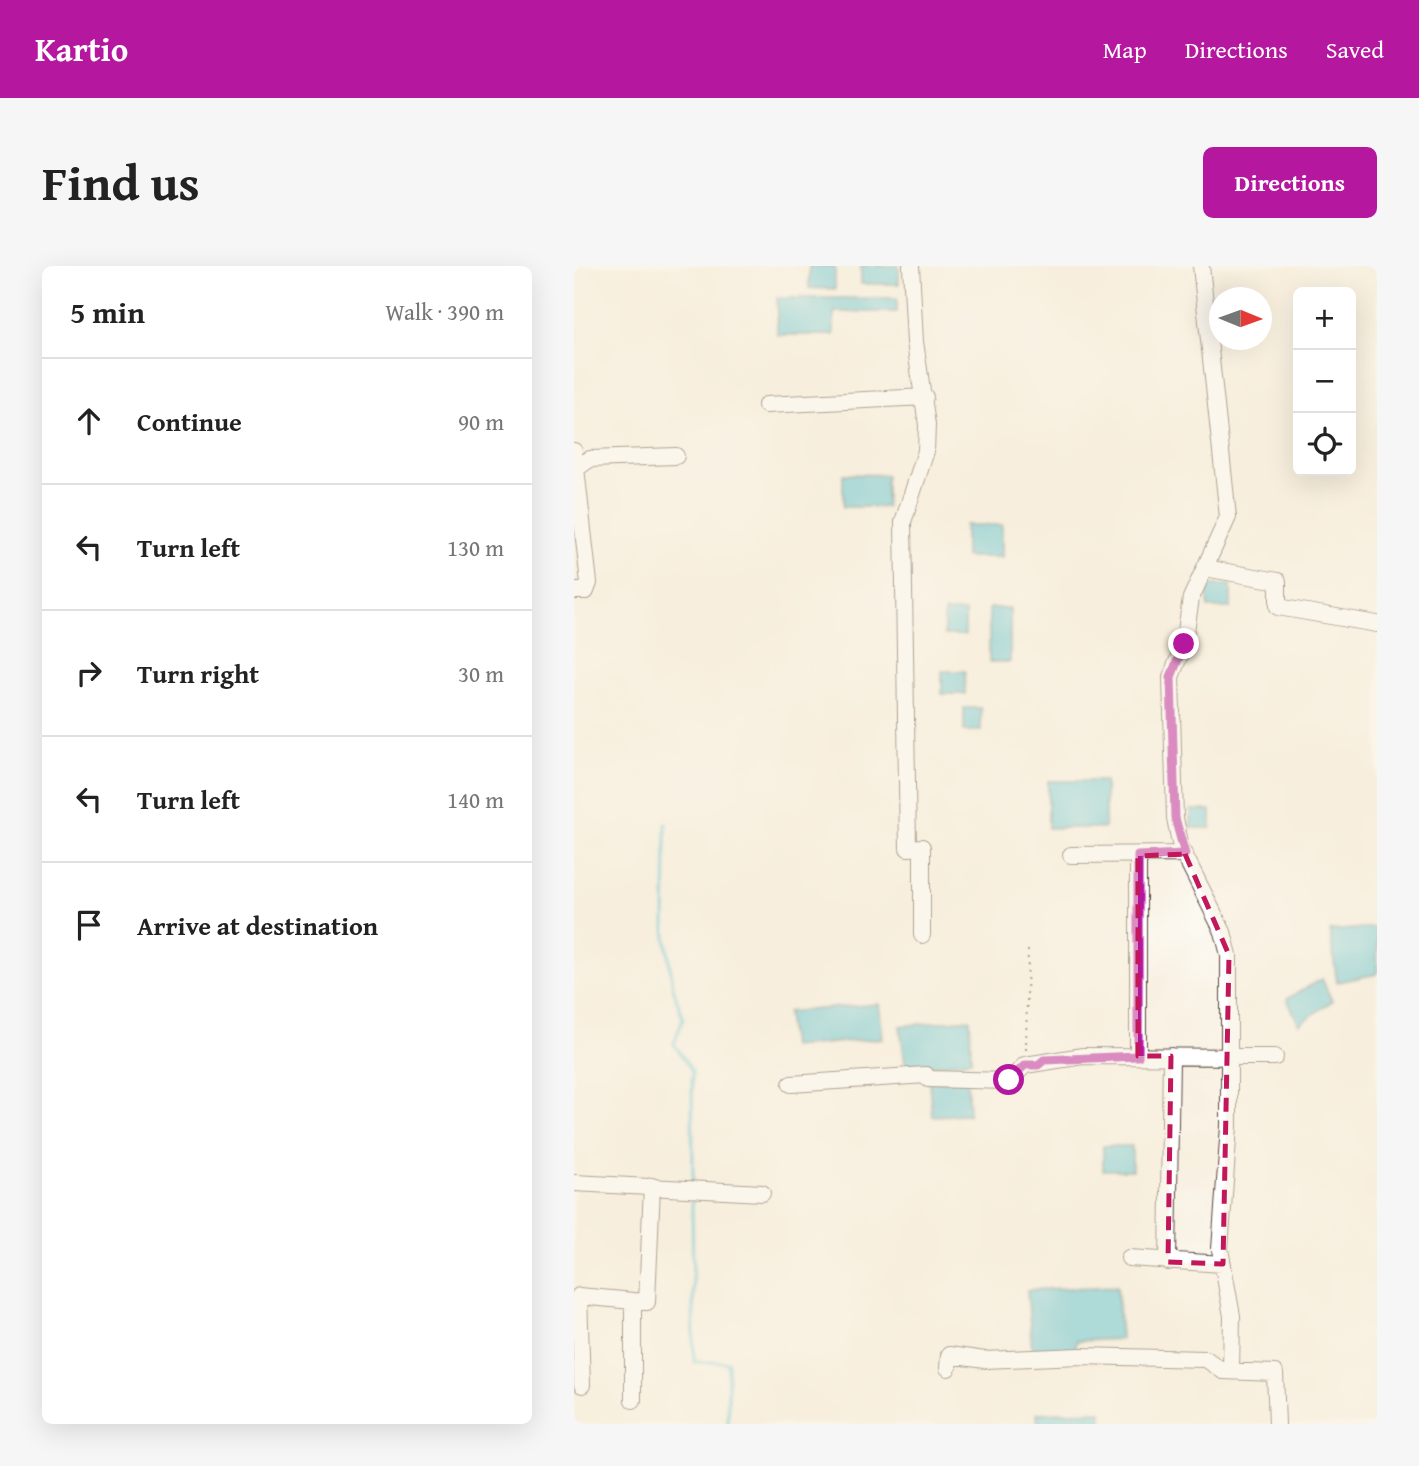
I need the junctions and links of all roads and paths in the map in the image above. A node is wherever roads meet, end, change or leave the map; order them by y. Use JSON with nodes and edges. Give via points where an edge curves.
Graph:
{"nodes":[{"id":1,"x":911,"y":266,"type":"edge"},
{"id":2,"x":1201,"y":266,"type":"edge"},
{"id":3,"x":925,"y":397,"type":"junction"},
{"id":4,"x":766,"y":405,"type":"dead end"},
{"id":5,"x":574,"y":451,"type":"edge"},
{"id":6,"x":676,"y":456,"type":"dead end"},
{"id":7,"x":576,"y":469,"type":"junction"},
{"id":8,"x":1205,"y":568,"type":"junction"},
{"id":9,"x":574,"y":591,"type":"edge"},
{"id":10,"x":1377,"y":624,"type":"edge"},
{"id":11,"x":1185,"y":854,"type":"junction"},
{"id":12,"x":1071,"y":855,"type":"dead end"},
{"id":13,"x":1138,"y":856,"type":"junction"},
{"id":14,"x":922,"y":935,"type":"dead end"},
{"id":15,"x":1028,"y":948,"type":"dead end"},
{"id":16,"x":1138,"y":1056,"type":"junction"},
{"id":17,"x":1171,"y":1056,"type":"junction"},
{"id":18,"x":1230,"y":1056,"type":"junction"},
{"id":19,"x":1275,"y":1057,"type":"dead end"},
{"id":20,"x":1025,"y":1065,"type":"junction"},
{"id":21,"x":791,"y":1084,"type":"dead end"},
{"id":22,"x":574,"y":1183,"type":"edge"},
{"id":23,"x":652,"y":1186,"type":"junction"},
{"id":24,"x":762,"y":1193,"type":"dead end"},
{"id":25,"x":1129,"y":1258,"type":"dead end"},
{"id":26,"x":1168,"y":1262,"type":"junction"},
{"id":27,"x":1223,"y":1264,"type":"junction"},
{"id":28,"x":633,"y":1301,"type":"junction"},
{"id":29,"x":948,"y":1368,"type":"dead end"},
{"id":30,"x":1231,"y":1371,"type":"junction"},
{"id":31,"x":582,"y":1385,"type":"dead end"},
{"id":32,"x":633,"y":1400,"type":"dead end"},
{"id":33,"x":1277,"y":1424,"type":"edge"}],
"edges":[{"from":1,"to":3,"type":"street","via":[[915,342]]},
{"from":2,"to":8,"type":"street","via":[[1228,517]]},
{"from":3,"to":4,"type":"street"},
{"from":3,"to":14,"type":"street","via":[[926,450],[903,522],[908,848],[922,847]]},
{"from":5,"to":7,"type":"street"},
{"from":6,"to":7,"type":"street","via":[[590,459]]},
{"from":7,"to":9,"type":"street","via":[[589,583],[586,591]]},
{"from":8,"to":10,"type":"street","via":[[1278,581],[1278,607]]},
{"from":8,"to":11,"type":"street","via":[[1191,598],[1184,644],[1171,677],[1175,818]]},
{"from":11,"to":13,"type":"street"},
{"from":11,"to":18,"type":"street","via":[[1223,932],[1228,955]]},
{"from":12,"to":13,"type":"street"},
{"from":13,"to":16,"type":"street"},
{"from":15,"to":20,"type":"path"},
{"from":16,"to":17,"type":"street"},
{"from":16,"to":20,"type":"street","via":[[1083,1056]]},
{"from":17,"to":18,"type":"street"},
{"from":17,"to":26,"type":"street"},
{"from":18,"to":19,"type":"street"},
{"from":18,"to":27,"type":"street","via":[[1220,1249]]},
{"from":20,"to":21,"type":"street","via":[[1009,1080],[928,1079],[926,1075]]},
{"from":22,"to":23,"type":"street"},
{"from":23,"to":24,"type":"street"},
{"from":23,"to":28,"type":"street","via":[[647,1302]]},
{"from":25,"to":26,"type":"street"},
{"from":26,"to":27,"type":"street"},
{"from":27,"to":30,"type":"street","via":[[1233,1316]]},
{"from":28,"to":31,"type":"street","via":[[579,1296]]},
{"from":28,"to":32,"type":"street"},
{"from":29,"to":30,"type":"street","via":[[949,1355],[985,1360],[1206,1359]]},
{"from":30,"to":33,"type":"street","via":[[1275,1373]]}]}
